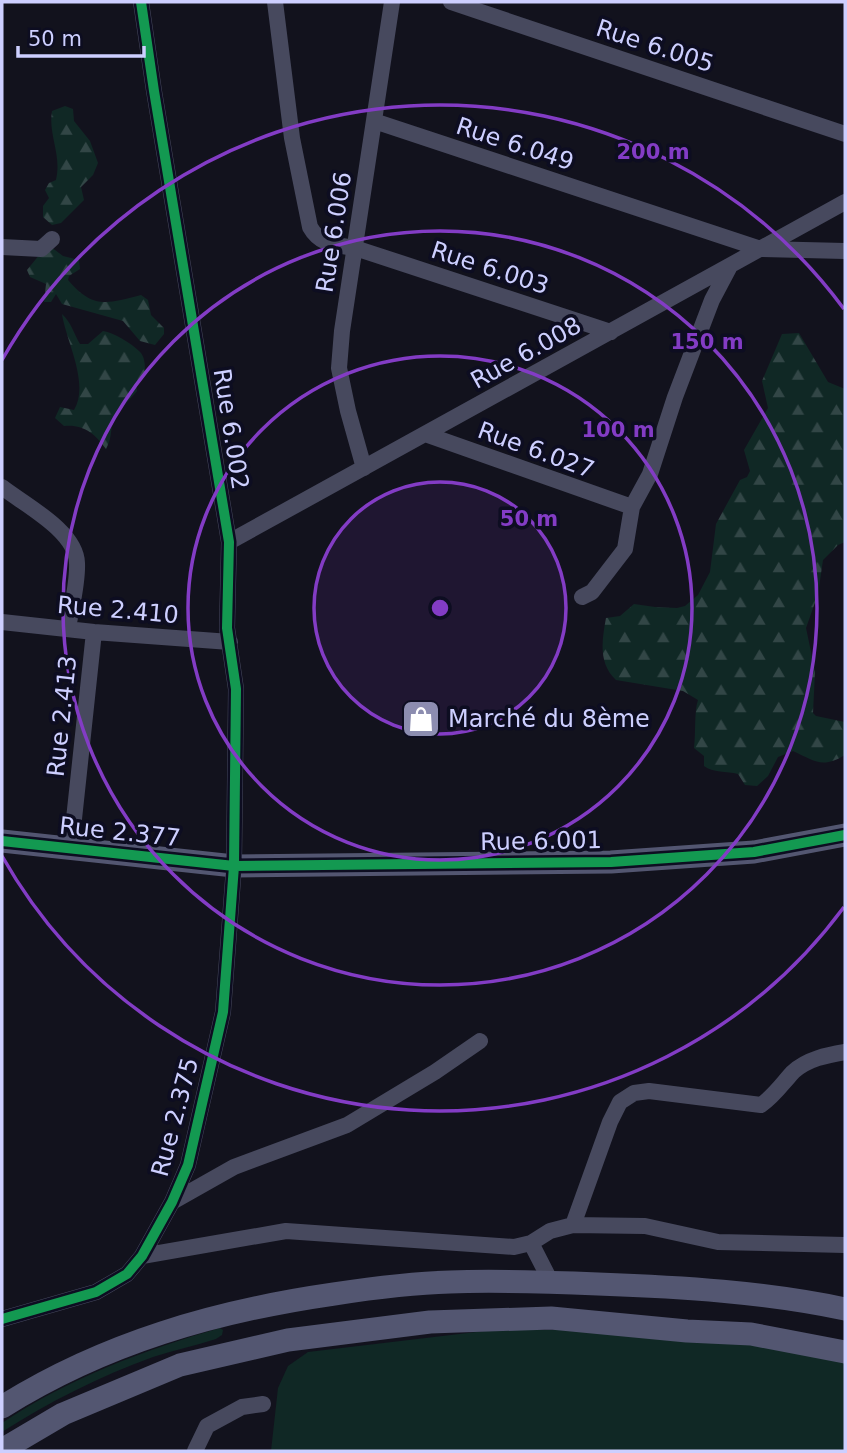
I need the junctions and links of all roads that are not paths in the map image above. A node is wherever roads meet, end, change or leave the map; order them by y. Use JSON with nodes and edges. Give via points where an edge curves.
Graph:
{"nodes":[{"id":1,"x":141,"y":2,"type":"edge"},
{"id":2,"x":275,"y":2,"type":"edge"},
{"id":3,"x":391,"y":2,"type":"edge"},
{"id":4,"x":451,"y":2,"type":"edge"},
{"id":5,"x":374,"y":121,"type":"junction"},
{"id":6,"x":845,"y":134,"type":"edge"},
{"id":7,"x":845,"y":202,"type":"edge"},
{"id":8,"x":52,"y":239,"type":"dead end"},
{"id":9,"x":2,"y":247,"type":"edge"},
{"id":10,"x":355,"y":248,"type":"junction"},
{"id":11,"x":761,"y":249,"type":"junction"},
{"id":12,"x":845,"y":251,"type":"edge"},
{"id":13,"x":730,"y":266,"type":"junction"},
{"id":14,"x":611,"y":332,"type":"junction"},
{"id":15,"x":425,"y":434,"type":"junction"},
{"id":16,"x":364,"y":468,"type":"junction"},
{"id":17,"x":2,"y":487,"type":"edge"},
{"id":18,"x":632,"y":507,"type":"junction"},
{"id":19,"x":229,"y":542,"type":"junction"},
{"id":20,"x":582,"y":597,"type":"dead end"},
{"id":21,"x":2,"y":622,"type":"edge"},
{"id":22,"x":68,"y":629,"type":"junction"},
{"id":23,"x":94,"y":632,"type":"junction"},
{"id":24,"x":230,"y":642,"type":"junction"},
{"id":25,"x":845,"y":835,"type":"edge"},
{"id":26,"x":2,"y":841,"type":"edge"},
{"id":27,"x":71,"y":847,"type":"junction"},
{"id":28,"x":234,"y":866,"type":"junction"},
{"id":29,"x":480,"y":1041,"type":"dead end"},
{"id":30,"x":845,"y":1052,"type":"edge"},
{"id":31,"x":172,"y":1202,"type":"junction"},
{"id":32,"x":573,"y":1225,"type":"junction"},
{"id":33,"x":531,"y":1242,"type":"junction"},
{"id":34,"x":845,"y":1245,"type":"edge"},
{"id":35,"x":142,"y":1256,"type":"junction"},
{"id":36,"x":551,"y":1282,"type":"junction"},
{"id":37,"x":845,"y":1309,"type":"edge"},
{"id":38,"x":2,"y":1319,"type":"edge"},
{"id":39,"x":845,"y":1352,"type":"edge"},
{"id":40,"x":263,"y":1404,"type":"dead end"},
{"id":41,"x":2,"y":1407,"type":"edge"},
{"id":42,"x":2,"y":1450,"type":"edge"},
{"id":43,"x":195,"y":1451,"type":"edge"}],
"edges":[{"from":1,"to":19,"type":"street","name":"Rue 6.002"},
{"from":2,"to":10,"type":"street","name":"Rue 6.003","via":[[292,138],[310,227],[327,243]]},
{"from":3,"to":5,"type":"street","name":"Rue 6.006"},
{"from":4,"to":6,"type":"street","name":"Rue 6.005"},
{"from":5,"to":10,"type":"street","name":"Rue 6.006"},
{"from":5,"to":11,"type":"street","name":"Rue 6.049"},
{"from":7,"to":11,"type":"street","name":"Rue 6.008"},
{"from":8,"to":9,"type":"street","via":[[41,249]]},
{"from":10,"to":14,"type":"street","name":"Rue 6.003"},
{"from":10,"to":16,"type":"street","name":"Rue 6.006","via":[[340,368]]},
{"from":11,"to":12,"type":"street"},
{"from":11,"to":13,"type":"street","name":"Rue 6.008"},
{"from":13,"to":14,"type":"street","name":"Rue 6.008"},
{"from":13,"to":18,"type":"street","via":[[712,300],[650,474]]},
{"from":14,"to":15,"type":"street","name":"Rue 6.008"},
{"from":15,"to":16,"type":"street","name":"Rue 6.008"},
{"from":15,"to":18,"type":"street","name":"Rue 6.027"},
{"from":16,"to":19,"type":"street","name":"Rue 6.008"},
{"from":17,"to":22,"type":"street","name":"Rue 2.413","via":[[65,534],[74,549],[77,563]]},
{"from":18,"to":20,"type":"street","via":[[625,549],[592,593]]},
{"from":19,"to":24,"type":"street","name":"Rue 6.002"},
{"from":21,"to":22,"type":"street","name":"Rue 2.410"},
{"from":22,"to":23,"type":"street","name":"Rue 2.410"},
{"from":23,"to":24,"type":"street","name":"Rue 2.410"},
{"from":23,"to":27,"type":"street","name":"Rue 2.413"},
{"from":24,"to":28,"type":"street","name":"Rue 6.002","via":[[236,689]]},
{"from":25,"to":28,"type":"main road","name":"Rue 6.001","via":[[754,852],[611,862]]},
{"from":26,"to":27,"type":"main road","name":"Rue 2.377"},
{"from":27,"to":28,"type":"main road","name":"Rue 2.377"},
{"from":28,"to":31,"type":"street","name":"Rue 2.375","via":[[223,1012],[188,1165]]},
{"from":29,"to":31,"type":"street","via":[[346,1125],[234,1167]]},
{"from":30,"to":32,"type":"street","via":[[822,1056],[795,1070],[761,1105],[634,1093],[620,1102],[610,1122]]},
{"from":31,"to":35,"type":"street","name":"Rue 2.375"},
{"from":32,"to":33,"type":"street"},
{"from":32,"to":34,"type":"street","via":[[645,1226],[718,1242]]},
{"from":33,"to":35,"type":"street","via":[[514,1247],[286,1231]]},
{"from":33,"to":36,"type":"street"},
{"from":35,"to":38,"type":"street","name":"Rue 2.375","via":[[127,1273],[96,1292]]},
{"from":36,"to":37,"type":"main road","via":[[773,1295]]},
{"from":36,"to":41,"type":"main road","via":[[380,1287],[250,1308],[171,1328],[98,1356]]},
{"from":39,"to":42,"type":"main road","via":[[751,1334],[551,1318],[430,1322],[288,1340],[180,1365],[63,1413]]},
{"from":40,"to":43,"type":"street","via":[[242,1407],[207,1426]]}]}
